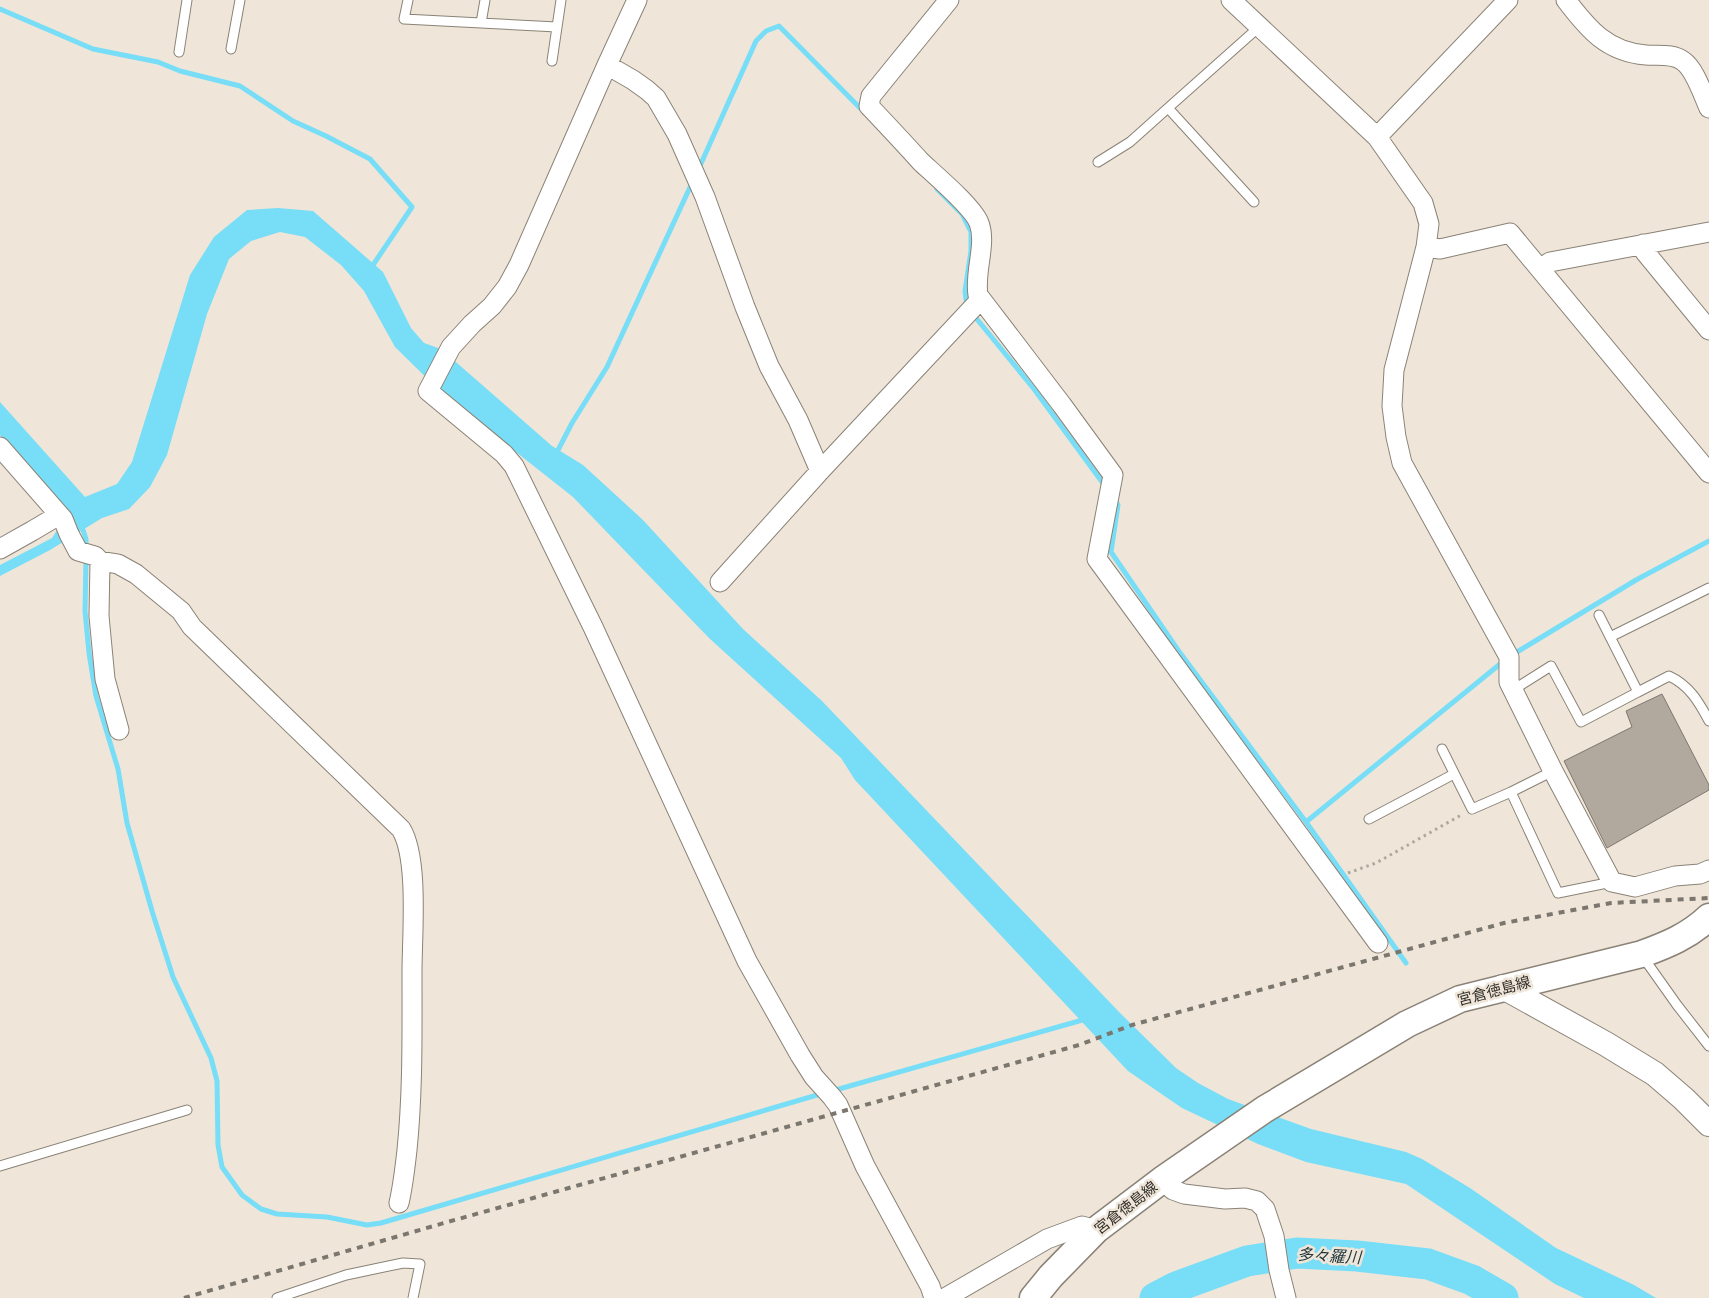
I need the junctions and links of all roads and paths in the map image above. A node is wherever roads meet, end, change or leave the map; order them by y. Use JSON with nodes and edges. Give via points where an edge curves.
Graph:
{"nodes":[{"id":1,"x":188,"y":0,"type":"edge"},
{"id":2,"x":240,"y":0,"type":"edge"},
{"id":3,"x":408,"y":0,"type":"edge"},
{"id":4,"x":485,"y":0,"type":"edge"},
{"id":5,"x":561,"y":0,"type":"edge"},
{"id":6,"x":637,"y":0,"type":"edge"},
{"id":7,"x":949,"y":0,"type":"edge"},
{"id":8,"x":1231,"y":0,"type":"edge"},
{"id":9,"x":1508,"y":0,"type":"edge"},
{"id":10,"x":1566,"y":0,"type":"edge"},
{"id":11,"x":481,"y":23,"type":"junction"},
{"id":12,"x":557,"y":27,"type":"junction"},
{"id":13,"x":1260,"y":27,"type":"junction"},
{"id":14,"x":231,"y":49,"type":"dead end"},
{"id":15,"x":179,"y":52,"type":"dead end"},
{"id":16,"x":552,"y":61,"type":"dead end"},
{"id":17,"x":607,"y":65,"type":"junction"},
{"id":18,"x":1168,"y":108,"type":"junction"},
{"id":19,"x":1709,"y":108,"type":"edge"},
{"id":20,"x":1376,"y":137,"type":"junction"},
{"id":21,"x":1098,"y":162,"type":"dead end"},
{"id":22,"x":1254,"y":202,"type":"dead end"},
{"id":23,"x":1709,"y":232,"type":"edge"},
{"id":24,"x":1643,"y":244,"type":"junction"},
{"id":25,"x":1426,"y":247,"type":"junction"},
{"id":26,"x":1540,"y":269,"type":"junction"},
{"id":27,"x":975,"y":305,"type":"junction"},
{"id":28,"x":1709,"y":330,"type":"edge"},
{"id":29,"x":0,"y":448,"type":"edge"},
{"id":30,"x":820,"y":471,"type":"junction"},
{"id":31,"x":1709,"y":473,"type":"edge"},
{"id":32,"x":63,"y":523,"type":"junction"},
{"id":33,"x":0,"y":549,"type":"edge"},
{"id":34,"x":91,"y":556,"type":"junction"},
{"id":35,"x":720,"y":582,"type":"dead end"},
{"id":36,"x":1709,"y":588,"type":"edge"},
{"id":37,"x":1599,"y":614,"type":"dead end"},
{"id":38,"x":1610,"y":637,"type":"junction"},
{"id":39,"x":1513,"y":690,"type":"junction"},
{"id":40,"x":1638,"y":692,"type":"junction"},
{"id":41,"x":1709,"y":720,"type":"edge"},
{"id":42,"x":119,"y":730,"type":"dead end"},
{"id":43,"x":1442,"y":749,"type":"dead end"},
{"id":44,"x":1553,"y":771,"type":"junction"},
{"id":45,"x":1454,"y":774,"type":"junction"},
{"id":46,"x":1511,"y":792,"type":"junction"},
{"id":47,"x":1472,"y":809,"type":"junction"},
{"id":48,"x":1369,"y":819,"type":"dead end"},
{"id":49,"x":1709,"y":870,"type":"edge"},
{"id":50,"x":1351,"y":871,"type":"dead end"},
{"id":51,"x":1612,"y":882,"type":"junction"},
{"id":52,"x":1709,"y":918,"type":"edge"},
{"id":53,"x":1378,"y":943,"type":"dead end"},
{"id":54,"x":1642,"y":954,"type":"junction"},
{"id":55,"x":1504,"y":987,"type":"junction"},
{"id":56,"x":1708,"y":1044,"type":"edge"},
{"id":57,"x":187,"y":1110,"type":"dead end"},
{"id":58,"x":1709,"y":1124,"type":"edge"},
{"id":59,"x":0,"y":1166,"type":"edge"},
{"id":60,"x":1162,"y":1180,"type":"junction"},
{"id":61,"x":399,"y":1203,"type":"dead end"},
{"id":62,"x":1096,"y":1230,"type":"junction"},
{"id":63,"x":277,"y":1298,"type":"edge"},
{"id":64,"x":413,"y":1298,"type":"edge"},
{"id":65,"x":934,"y":1298,"type":"edge"},
{"id":66,"x":944,"y":1298,"type":"edge"},
{"id":67,"x":1033,"y":1298,"type":"edge"},
{"id":68,"x":1286,"y":1298,"type":"edge"}],
"edges":[{"from":1,"to":15,"type":"lane"},
{"from":2,"to":14,"type":"lane"},
{"from":3,"to":11,"type":"lane","via":[[404,19]]},
{"from":4,"to":11,"type":"lane"},
{"from":5,"to":12,"type":"lane"},
{"from":6,"to":17,"type":"street"},
{"from":7,"to":27,"type":"street","via":[[870,96],[869,106],[979,222],[982,237]]},
{"from":8,"to":13,"type":"street"},
{"from":9,"to":20,"type":"street"},
{"from":10,"to":19,"type":"street","via":[[1596,35],[1616,49],[1643,55],[1674,56],[1683,61],[1690,68]]},
{"from":11,"to":12,"type":"lane"},
{"from":12,"to":16,"type":"lane"},
{"from":13,"to":18,"type":"lane"},
{"from":13,"to":20,"type":"street"},
{"from":17,"to":30,"type":"street","via":[[656,98],[677,134],[705,197],[757,339]]},
{"from":17,"to":65,"type":"street","via":[[507,287],[448,353],[428,391],[514,466],[593,627],[747,961],[800,1055],[814,1077],[829,1092]]},
{"from":18,"to":21,"type":"lane","via":[[1130,142]]},
{"from":18,"to":22,"type":"lane"},
{"from":20,"to":25,"type":"street","via":[[1423,203],[1429,224]]},
{"from":23,"to":24,"type":"street"},
{"from":24,"to":26,"type":"street","via":[[1550,262]]},
{"from":24,"to":28,"type":"street","via":[[1645,252]]},
{"from":25,"to":26,"type":"street","via":[[1440,249],[1510,233]]},
{"from":25,"to":39,"type":"street","via":[[1394,370],[1392,406],[1396,437],[1402,463],[1509,657],[1509,682]]},
{"from":26,"to":31,"type":"street"},
{"from":27,"to":30,"type":"street"},
{"from":27,"to":53,"type":"street","via":[[1062,405],[1113,475],[1097,559]]},
{"from":29,"to":32,"type":"street"},
{"from":30,"to":35,"type":"street"},
{"from":32,"to":33,"type":"street","via":[[32,532]]},
{"from":32,"to":34,"type":"street"},
{"from":34,"to":42,"type":"street","via":[[105,679]]},
{"from":34,"to":61,"type":"street","via":[[118,564],[136,574],[181,611],[192,627],[406,837],[414,910],[413,1068],[411,1114]]},
{"from":36,"to":38,"type":"lane"},
{"from":37,"to":38,"type":"lane"},
{"from":38,"to":40,"type":"lane"},
{"from":39,"to":40,"type":"lane","via":[[1551,666],[1581,722]]},
{"from":39,"to":44,"type":"street"},
{"from":40,"to":41,"type":"lane","via":[[1669,676],[1696,697]]},
{"from":43,"to":45,"type":"lane"},
{"from":44,"to":46,"type":"lane"},
{"from":44,"to":51,"type":"street"},
{"from":45,"to":47,"type":"lane"},
{"from":45,"to":48,"type":"lane"},
{"from":46,"to":47,"type":"lane"},
{"from":46,"to":51,"type":"lane","via":[[1558,893]]},
{"from":47,"to":50,"type":"path","via":[[1376,863]]},
{"from":49,"to":51,"type":"street","via":[[1635,887]]},
{"from":52,"to":54,"type":"main road","name":"宮倉徳島線","via":[[1670,944]]},
{"from":54,"to":55,"type":"main road","name":"宮倉徳島線"},
{"from":54,"to":56,"type":"lane"},
{"from":55,"to":58,"type":"street","via":[[1654,1074]]},
{"from":55,"to":60,"type":"main road","name":"宮倉徳島線","via":[[1460,999],[1407,1024],[1264,1109]]},
{"from":57,"to":59,"type":"lane"},
{"from":60,"to":62,"type":"main road","name":"宮倉徳島線"},
{"from":60,"to":68,"type":"street","via":[[1184,1194],[1245,1198],[1257,1201],[1266,1209]]},
{"from":62,"to":66,"type":"street","via":[[1082,1226],[1047,1239]]},
{"from":62,"to":67,"type":"main road","name":"宮倉徳島線"},
{"from":63,"to":64,"type":"lane","via":[[346,1275],[403,1263],[420,1264]]}]}
